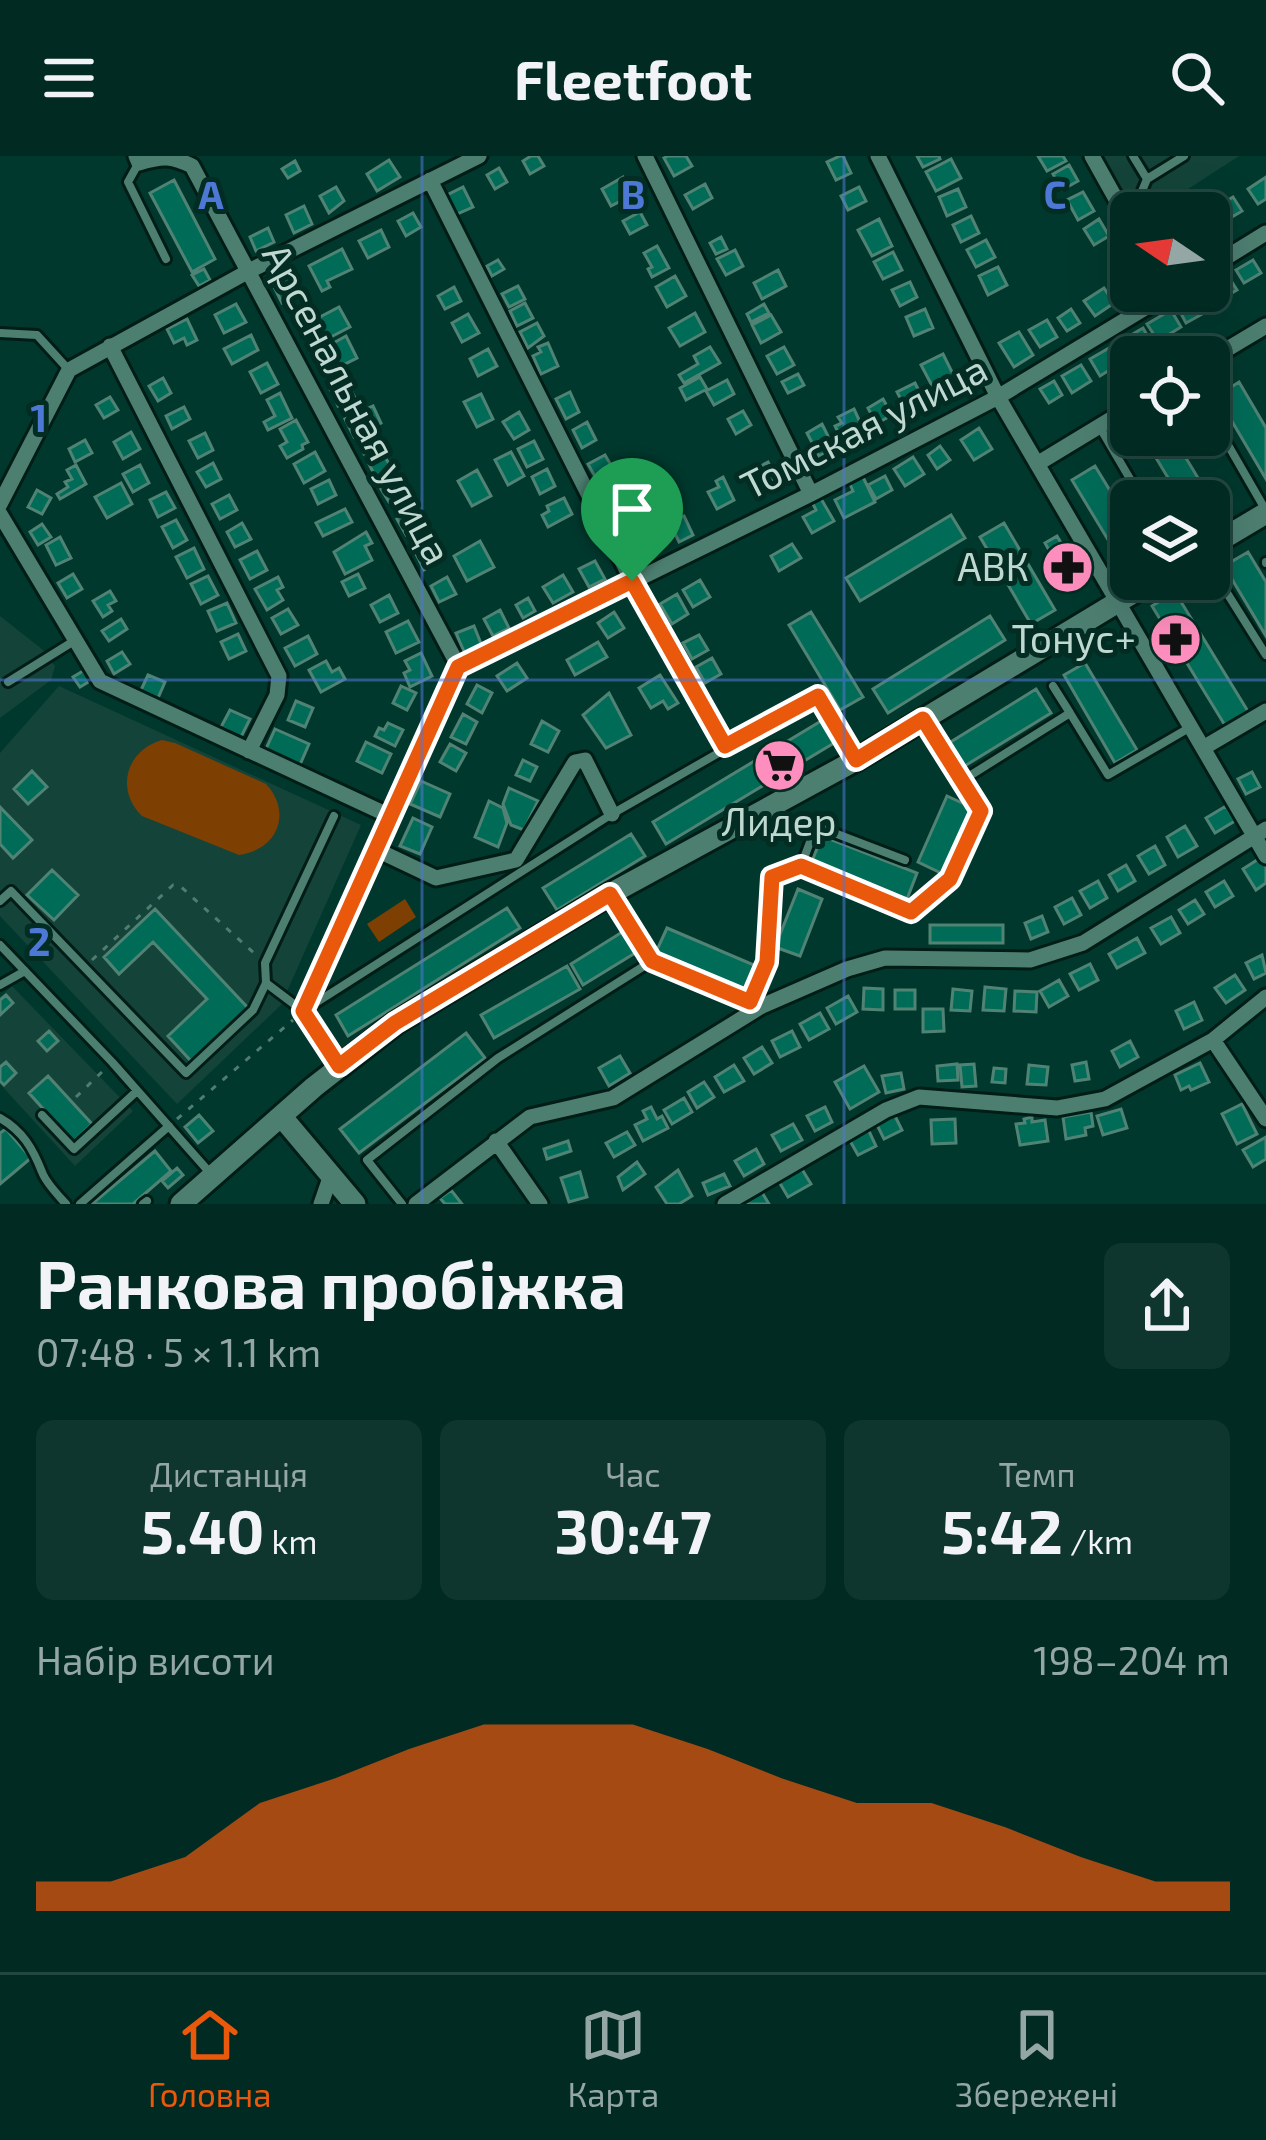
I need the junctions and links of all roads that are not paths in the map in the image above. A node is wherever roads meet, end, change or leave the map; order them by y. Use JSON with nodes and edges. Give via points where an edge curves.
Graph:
{"nodes":[{"id":1,"x":178,"y":156,"type":"edge"},
{"id":2,"x":479,"y":156,"type":"edge"},
{"id":3,"x":645,"y":156,"type":"edge"},
{"id":4,"x":878,"y":156,"type":"edge"},
{"id":5,"x":1092,"y":156,"type":"edge"},
{"id":6,"x":1133,"y":156,"type":"edge"},
{"id":7,"x":1184,"y":156,"type":"edge"},
{"id":8,"x":137,"y":159,"type":"edge"},
{"id":9,"x":1147,"y":179,"type":"junction"},
{"id":10,"x":430,"y":180,"type":"junction"},
{"id":11,"x":1114,"y":192,"type":"edge"},
{"id":12,"x":1142,"y":192,"type":"edge"},
{"id":13,"x":1266,"y":233,"type":"edge"},
{"id":14,"x":1230,"y":255,"type":"edge"},
{"id":15,"x":166,"y":259,"type":"dead end"},
{"id":16,"x":249,"y":271,"type":"junction"},
{"id":17,"x":1137,"y":312,"type":"edge"},
{"id":18,"x":1266,"y":326,"type":"edge"},
{"id":19,"x":0,"y":333,"type":"edge"},
{"id":20,"x":110,"y":346,"type":"junction"},
{"id":21,"x":1230,"y":347,"type":"edge"},
{"id":22,"x":69,"y":370,"type":"junction"},
{"id":23,"x":998,"y":397,"type":"junction"},
{"id":24,"x":1110,"y":420,"type":"edge"},
{"id":25,"x":1100,"y":426,"type":"junction"},
{"id":26,"x":1230,"y":449,"type":"edge"},
{"id":27,"x":1037,"y":464,"type":"junction"},
{"id":28,"x":1131,"y":480,"type":"edge"},
{"id":29,"x":811,"y":494,"type":"junction"},
{"id":30,"x":0,"y":504,"type":"edge"},
{"id":31,"x":1266,"y":512,"type":"edge"},
{"id":32,"x":0,"y":514,"type":"edge"},
{"id":33,"x":1230,"y":534,"type":"edge"},
{"id":34,"x":632,"y":581,"type":"junction"},
{"id":35,"x":1230,"y":598,"type":"edge"},
{"id":36,"x":1120,"y":600,"type":"edge"},
{"id":37,"x":1117,"y":602,"type":"junction"},
{"id":38,"x":75,"y":640,"type":"junction"},
{"id":39,"x":1266,"y":655,"type":"edge"},
{"id":40,"x":458,"y":667,"type":"junction"},
{"id":41,"x":8,"y":682,"type":"dead end"},
{"id":42,"x":1053,"y":686,"type":"dead end"},
{"id":43,"x":1266,"y":711,"type":"edge"},
{"id":44,"x":1070,"y":713,"type":"junction"},
{"id":45,"x":923,"y":719,"type":"junction"},
{"id":46,"x":1191,"y":727,"type":"junction"},
{"id":47,"x":725,"y":746,"type":"junction"},
{"id":48,"x":1203,"y":748,"type":"junction"},
{"id":49,"x":249,"y":751,"type":"junction"},
{"id":50,"x":856,"y":760,"type":"junction"},
{"id":51,"x":963,"y":780,"type":"junction"},
{"id":52,"x":612,"y":814,"type":"junction"},
{"id":53,"x":334,"y":816,"type":"dead end"},
{"id":54,"x":392,"y":818,"type":"junction"},
{"id":55,"x":1260,"y":832,"type":"edge"},
{"id":56,"x":377,"y":850,"type":"junction"},
{"id":57,"x":1266,"y":856,"type":"edge"},
{"id":58,"x":905,"y":860,"type":"dead end"},
{"id":59,"x":519,"y":866,"type":"junction"},
{"id":60,"x":801,"y":866,"type":"junction"},
{"id":61,"x":610,"y":894,"type":"junction"},
{"id":62,"x":0,"y":901,"type":"edge"},
{"id":63,"x":0,"y":945,"type":"edge"},
{"id":64,"x":652,"y":961,"type":"junction"},
{"id":65,"x":26,"y":971,"type":"junction"},
{"id":66,"x":266,"y":983,"type":"junction"},
{"id":67,"x":0,"y":985,"type":"edge"},
{"id":68,"x":1266,"y":998,"type":"edge"},
{"id":69,"x":303,"y":1011,"type":"junction"},
{"id":70,"x":1213,"y":1040,"type":"junction"},
{"id":71,"x":339,"y":1066,"type":"junction"},
{"id":72,"x":137,"y":1091,"type":"junction"},
{"id":73,"x":42,"y":1115,"type":"dead end"},
{"id":74,"x":281,"y":1115,"type":"junction"},
{"id":75,"x":0,"y":1118,"type":"edge"},
{"id":76,"x":1266,"y":1119,"type":"edge"},
{"id":77,"x":169,"y":1126,"type":"junction"},
{"id":78,"x":496,"y":1141,"type":"junction"},
{"id":79,"x":212,"y":1175,"type":"junction"},
{"id":80,"x":332,"y":1175,"type":"junction"},
{"id":81,"x":423,"y":1202,"type":"edge"},
{"id":82,"x":66,"y":1204,"type":"edge"},
{"id":83,"x":80,"y":1204,"type":"edge"},
{"id":84,"x":181,"y":1204,"type":"edge"},
{"id":85,"x":321,"y":1204,"type":"edge"},
{"id":86,"x":355,"y":1204,"type":"edge"},
{"id":87,"x":402,"y":1204,"type":"edge"},
{"id":88,"x":540,"y":1204,"type":"edge"},
{"id":89,"x":725,"y":1204,"type":"edge"}],
"edges":[{"from":1,"to":8,"type":"street","name":"Арсенальная улица"},
{"from":1,"to":16,"type":"street","name":"Арсенальная улица","via":[[193,166]]},
{"from":2,"to":10,"type":"street"},
{"from":3,"to":29,"type":"street"},
{"from":4,"to":23,"type":"street"},
{"from":5,"to":11,"type":"street"},
{"from":6,"to":9,"type":"lane"},
{"from":7,"to":9,"type":"lane"},
{"from":8,"to":15,"type":"lane","via":[[128,182]]},
{"from":9,"to":12,"type":"lane"},
{"from":10,"to":16,"type":"street"},
{"from":10,"to":34,"type":"street"},
{"from":13,"to":14,"type":"street"},
{"from":16,"to":20,"type":"street"},
{"from":16,"to":40,"type":"street","name":"Арсенальная улица"},
{"from":17,"to":23,"type":"street","name":"Томская улица"},
{"from":18,"to":21,"type":"street"},
{"from":19,"to":22,"type":"lane","via":[[37,335]]},
{"from":20,"to":22,"type":"street"},
{"from":20,"to":49,"type":"street","via":[[279,676]]},
{"from":22,"to":30,"type":"street"},
{"from":23,"to":27,"type":"street"},
{"from":23,"to":29,"type":"street","name":"Томская улица"},
{"from":24,"to":25,"type":"street"},
{"from":25,"to":27,"type":"street"},
{"from":25,"to":28,"type":"lane"},
{"from":26,"to":31,"type":"lane"},
{"from":27,"to":37,"type":"street"},
{"from":29,"to":34,"type":"street","name":"Томская улица"},
{"from":31,"to":33,"type":"main road"},
{"from":32,"to":38,"type":"street"},
{"from":34,"to":40,"type":"street","name":"Томская улица"},
{"from":34,"to":47,"type":"street"},
{"from":35,"to":39,"type":"lane"},
{"from":36,"to":37,"type":"main road"},
{"from":37,"to":45,"type":"main road"},
{"from":37,"to":46,"type":"street"},
{"from":38,"to":41,"type":"lane"},
{"from":38,"to":49,"type":"street","via":[[100,681]]},
{"from":40,"to":54,"type":"street"},
{"from":42,"to":44,"type":"lane"},
{"from":43,"to":48,"type":"street"},
{"from":44,"to":46,"type":"lane","via":[[1108,775]]},
{"from":44,"to":51,"type":"lane"},
{"from":45,"to":50,"type":"main road"},
{"from":45,"to":51,"type":"lane"},
{"from":46,"to":48,"type":"street"},
{"from":47,"to":50,"type":"lane","via":[[818,696]]},
{"from":47,"to":52,"type":"lane"},
{"from":48,"to":55,"type":"street"},
{"from":49,"to":54,"type":"street"},
{"from":50,"to":61,"type":"main road"},
{"from":51,"to":60,"type":"lane","via":[[981,811],[950,879],[911,912]]},
{"from":52,"to":59,"type":"lane"},
{"from":52,"to":59,"type":"street","via":[[585,760],[574,762]]},
{"from":53,"to":66,"type":"lane","via":[[265,963]]},
{"from":54,"to":56,"type":"street"},
{"from":55,"to":57,"type":"street"},
{"from":55,"to":78,"type":"street","via":[[1083,943],[1030,959],[885,958],[847,969],[762,1006],[614,1098],[530,1117]]},
{"from":56,"to":59,"type":"street","via":[[436,878]]},
{"from":56,"to":69,"type":"street"},
{"from":58,"to":60,"type":"lane","via":[[816,826]]},
{"from":59,"to":69,"type":"lane"},
{"from":60,"to":64,"type":"lane","via":[[772,877],[767,962],[750,1002]]},
{"from":61,"to":64,"type":"lane"},
{"from":61,"to":71,"type":"main road","via":[[395,1023]]},
{"from":62,"to":66,"type":"lane","via":[[11,891],[186,1073],[253,1010]]},
{"from":63,"to":65,"type":"lane"},
{"from":64,"to":87,"type":"lane","via":[[498,1058],[368,1160]]},
{"from":65,"to":67,"type":"lane"},
{"from":65,"to":72,"type":"lane"},
{"from":66,"to":69,"type":"lane"},
{"from":68,"to":70,"type":"street"},
{"from":69,"to":71,"type":"street"},
{"from":70,"to":76,"type":"street"},
{"from":70,"to":89,"type":"street","via":[[1105,1099],[1057,1108],[920,1097]]},
{"from":71,"to":74,"type":"main road"},
{"from":72,"to":73,"type":"lane","via":[[74,1149]]},
{"from":72,"to":77,"type":"lane"},
{"from":74,"to":79,"type":"main road"},
{"from":74,"to":80,"type":"main road"},
{"from":75,"to":82,"type":"lane","via":[[39,1156]]},
{"from":77,"to":79,"type":"lane"},
{"from":77,"to":83,"type":"lane"},
{"from":78,"to":81,"type":"street"},
{"from":78,"to":88,"type":"street"},
{"from":79,"to":84,"type":"main road"},
{"from":80,"to":85,"type":"street"},
{"from":80,"to":86,"type":"main road"}]}
